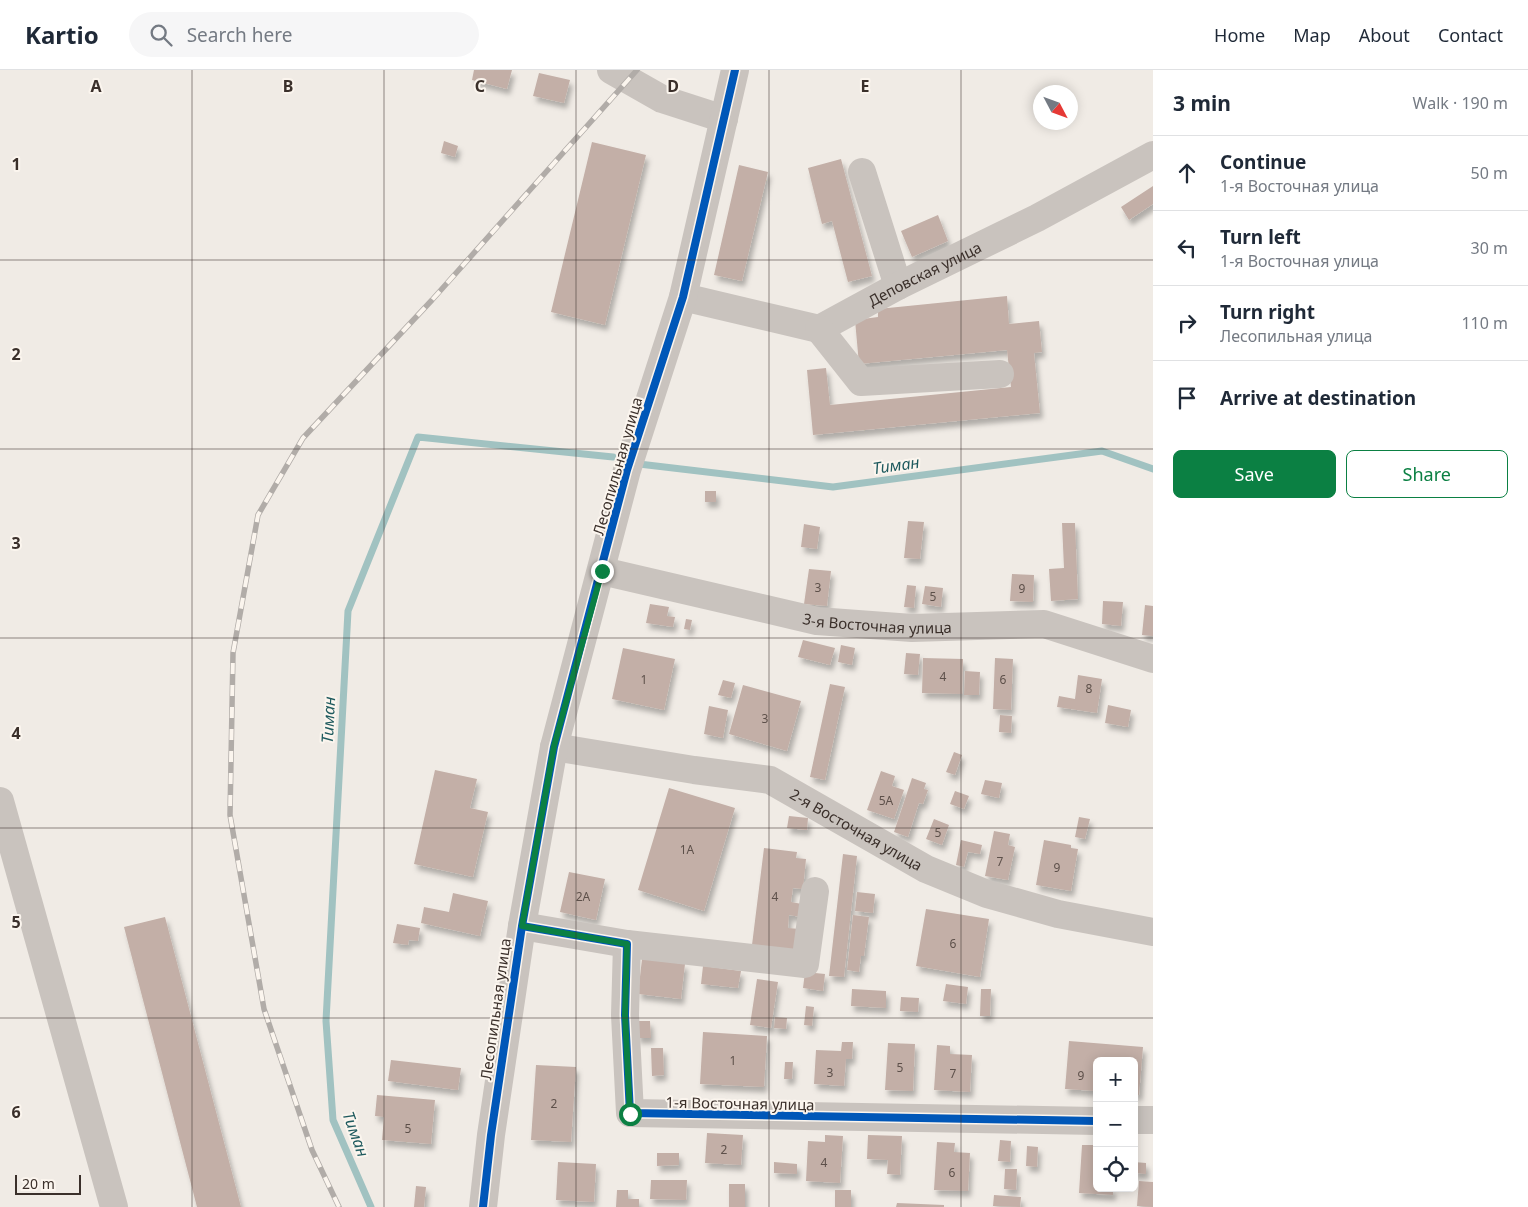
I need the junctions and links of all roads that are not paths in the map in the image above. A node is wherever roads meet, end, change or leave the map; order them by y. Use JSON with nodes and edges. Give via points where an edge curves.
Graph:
{"nodes":[{"id":1,"x":611,"y":70,"type":"edge"},
{"id":2,"x":735,"y":70,"type":"edge"},
{"id":3,"x":724,"y":119,"type":"junction"},
{"id":4,"x":1153,"y":155,"type":"edge"},
{"id":5,"x":862,"y":172,"type":"dead end"},
{"id":6,"x":898,"y":286,"type":"junction"},
{"id":7,"x":683,"y":297,"type":"junction"},
{"id":8,"x":819,"y":329,"type":"junction"},
{"id":9,"x":1000,"y":374,"type":"dead end"},
{"id":10,"x":602,"y":571,"type":"junction"},
{"id":11,"x":1153,"y":659,"type":"edge"},
{"id":12,"x":554,"y":746,"type":"junction"},
{"id":13,"x":0,"y":801,"type":"edge"},
{"id":14,"x":816,"y":891,"type":"dead end"},
{"id":15,"x":522,"y":926,"type":"junction"},
{"id":16,"x":1153,"y":932,"type":"edge"},
{"id":17,"x":627,"y":944,"type":"junction"},
{"id":18,"x":1093,"y":1120,"type":"edge"},
{"id":19,"x":1138,"y":1120,"type":"edge"},
{"id":20,"x":1153,"y":1120,"type":"edge"},
{"id":21,"x":114,"y":1207,"type":"edge"},
{"id":22,"x":483,"y":1207,"type":"edge"}],
"edges":[{"from":1,"to":3,"type":"street","via":[[662,99]]},
{"from":2,"to":3,"type":"street","name":"Лесопильная улица"},
{"from":3,"to":7,"type":"street","name":"Лесопильная улица"},
{"from":4,"to":6,"type":"street","name":"Деповская улица","via":[[1037,218]]},
{"from":5,"to":6,"type":"street"},
{"from":6,"to":8,"type":"street","name":"Деповская улица"},
{"from":7,"to":8,"type":"street"},
{"from":7,"to":10,"type":"street","name":"Лесопильная улица","via":[[627,470]]},
{"from":8,"to":9,"type":"street","via":[[861,382]]},
{"from":10,"to":11,"type":"street","name":"3-я Восточная улица","via":[[817,621],[912,628],[1044,624]]},
{"from":10,"to":12,"type":"street","name":"Лесопильная улица"},
{"from":12,"to":15,"type":"street","name":"Лесопильная улица"},
{"from":12,"to":16,"type":"street","name":"2-я Восточная улица","via":[[770,780],[926,869],[987,894],[1058,914]]},
{"from":13,"to":21,"type":"street"},
{"from":14,"to":17,"type":"street","via":[[805,964]]},
{"from":15,"to":17,"type":"street"},
{"from":15,"to":22,"type":"street","name":"Лесопильная улица","via":[[490,1135]]},
{"from":17,"to":18,"type":"street","name":"1-я Восточная улица","via":[[625,1015],[630,1114]]},
{"from":19,"to":20,"type":"street"}]}
